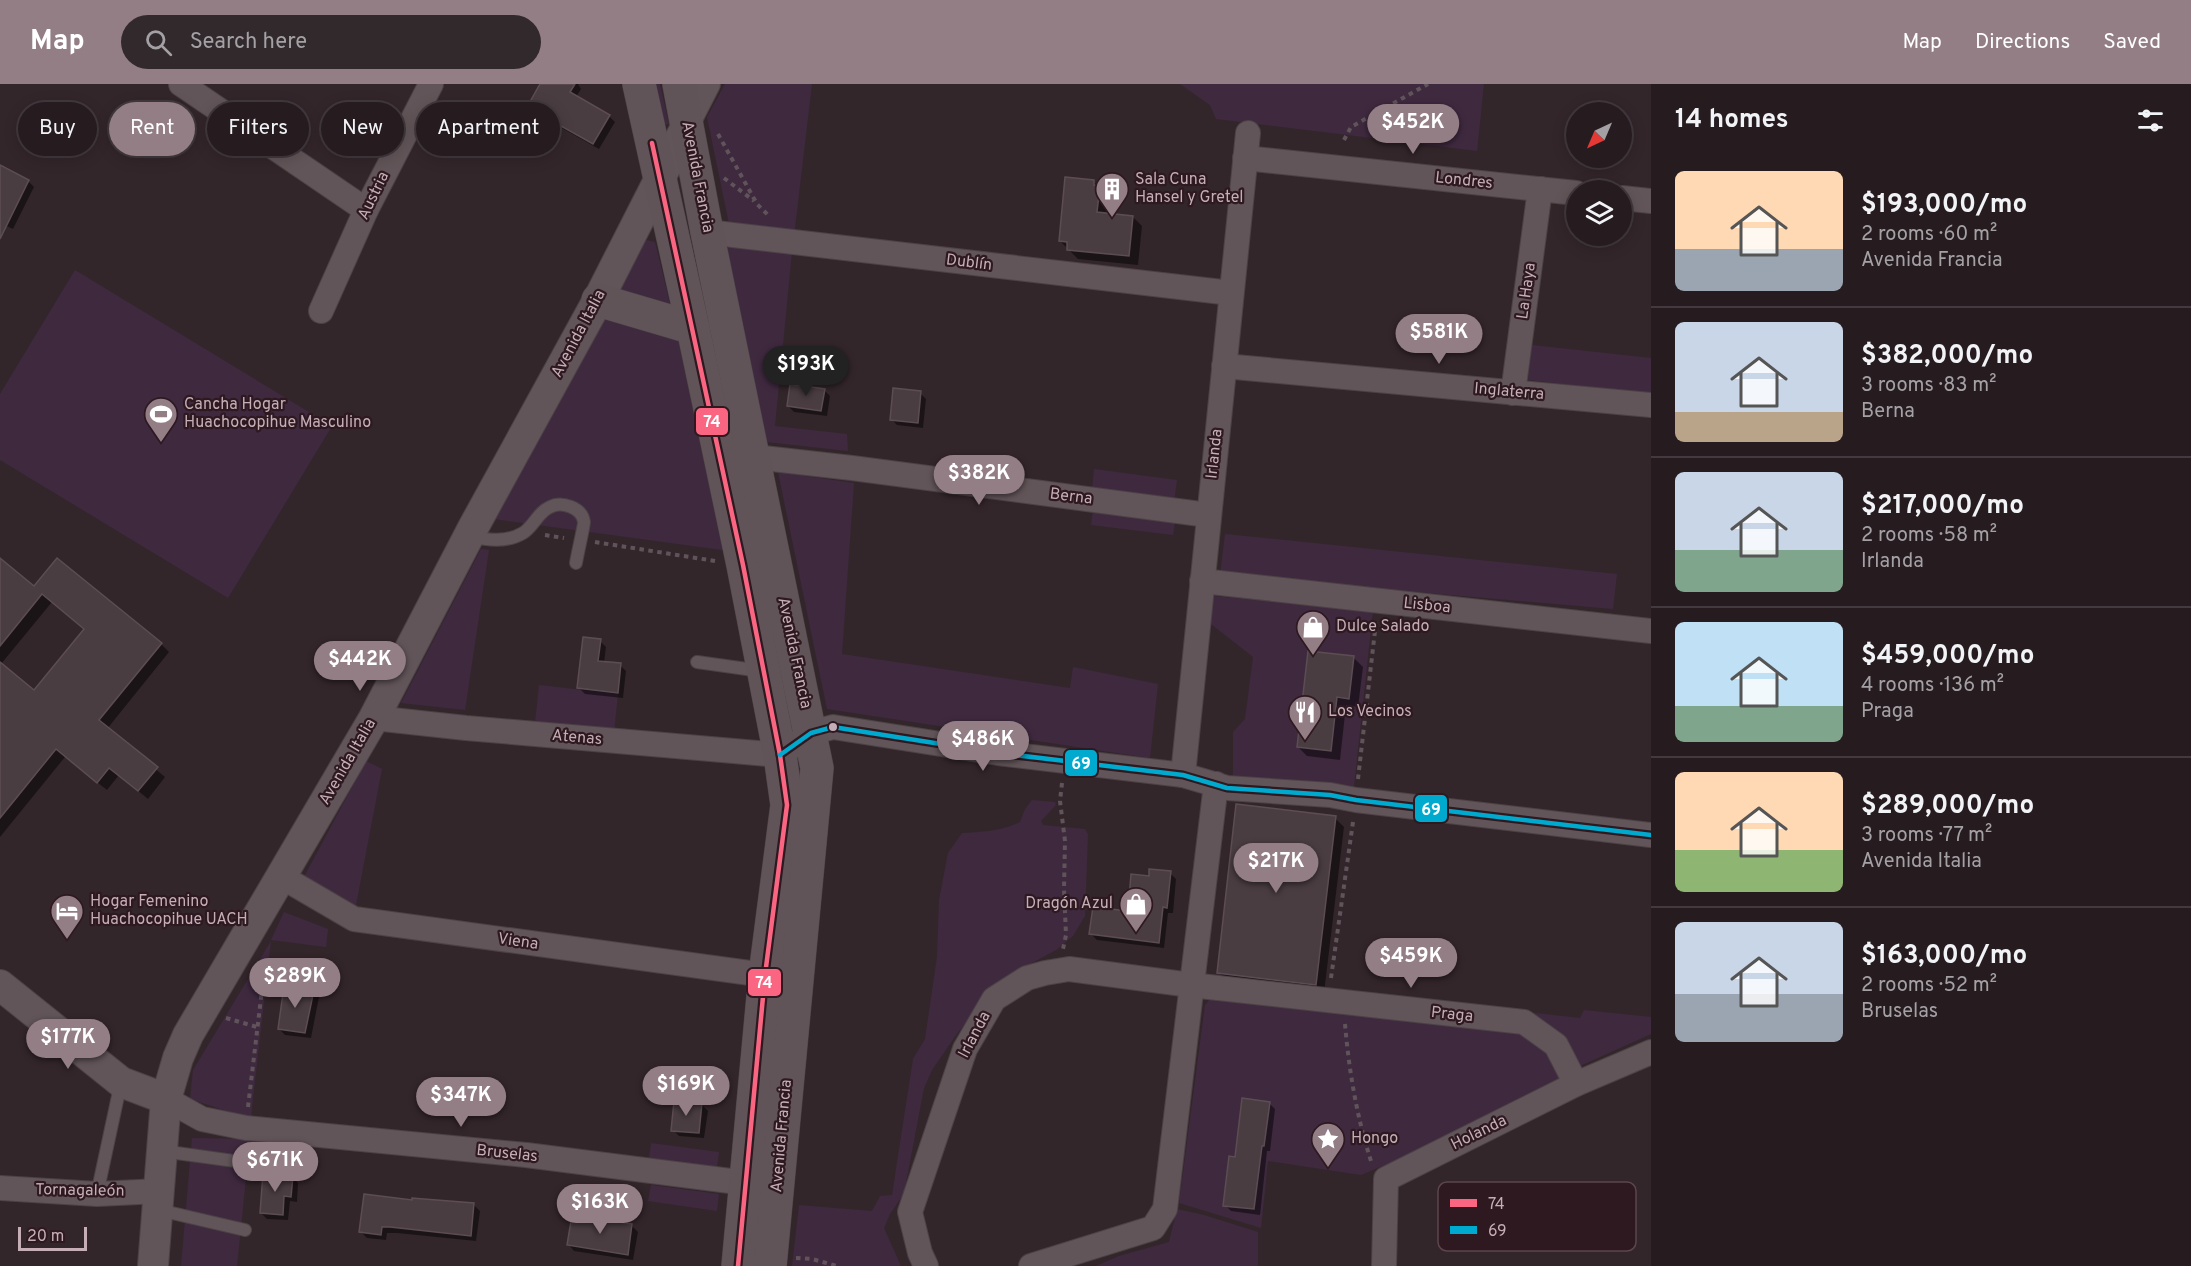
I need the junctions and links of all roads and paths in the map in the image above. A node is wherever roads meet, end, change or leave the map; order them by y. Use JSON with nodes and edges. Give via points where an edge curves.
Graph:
{"nodes":[{"id":1,"x":431,"y":84,"type":"edge"},
{"id":2,"x":639,"y":84,"type":"edge"},
{"id":3,"x":679,"y":84,"type":"edge"},
{"id":4,"x":708,"y":84,"type":"edge"},
{"id":5,"x":1428,"y":84,"type":"edge"},
{"id":6,"x":189,"y":86,"type":"edge"},
{"id":7,"x":702,"y":128,"type":"junction"},
{"id":8,"x":1248,"y":133,"type":"dead end"},
{"id":9,"x":1344,"y":140,"type":"dead end"},
{"id":10,"x":1245,"y":158,"type":"junction"},
{"id":11,"x":720,"y":175,"type":"dead end"},
{"id":12,"x":660,"y":176,"type":"junction"},
{"id":13,"x":1540,"y":189,"type":"junction"},
{"id":14,"x":1566,"y":192,"type":"edge"},
{"id":15,"x":1632,"y":199,"type":"edge"},
{"id":16,"x":1651,"y":201,"type":"edge"},
{"id":17,"x":757,"y":204,"type":"junction"},
{"id":18,"x":366,"y":210,"type":"junction"},
{"id":19,"x":707,"y":232,"type":"junction"},
{"id":20,"x":795,"y":242,"type":"junction"},
{"id":21,"x":1230,"y":293,"type":"junction"},
{"id":22,"x":598,"y":300,"type":"junction"},
{"id":23,"x":321,"y":311,"type":"dead end"},
{"id":24,"x":693,"y":328,"type":"junction"},
{"id":25,"x":1224,"y":366,"type":"junction"},
{"id":26,"x":1514,"y":393,"type":"junction"},
{"id":27,"x":1651,"y":405,"type":"edge"},
{"id":28,"x":754,"y":457,"type":"junction"},
{"id":29,"x":1208,"y":515,"type":"junction"},
{"id":30,"x":524,"y":532,"type":"junction"},
{"id":31,"x":468,"y":536,"type":"junction"},
{"id":32,"x":580,"y":540,"type":"junction"},
{"id":33,"x":576,"y":563,"type":"dead end"},
{"id":34,"x":743,"y":565,"type":"junction"},
{"id":35,"x":1202,"y":580,"type":"junction"},
{"id":36,"x":1651,"y":631,"type":"edge"},
{"id":37,"x":697,"y":662,"type":"dead end"},
{"id":38,"x":764,"y":671,"type":"junction"},
{"id":39,"x":374,"y":718,"type":"junction"},
{"id":40,"x":811,"y":733,"type":"junction"},
{"id":41,"x":780,"y":755,"type":"junction"},
{"id":42,"x":1183,"y":775,"type":"junction"},
{"id":43,"x":1063,"y":780,"type":"dead end"},
{"id":44,"x":1216,"y":784,"type":"junction"},
{"id":45,"x":1651,"y":835,"type":"edge"},
{"id":46,"x":282,"y":877,"type":"junction"},
{"id":47,"x":267,"y":948,"type":"dead end"},
{"id":48,"x":1059,"y":970,"type":"junction"},
{"id":49,"x":765,"y":975,"type":"junction"},
{"id":50,"x":0,"y":985,"type":"edge"},
{"id":51,"x":1191,"y":985,"type":"junction"},
{"id":52,"x":1343,"y":1003,"type":"junction"},
{"id":53,"x":220,"y":1016,"type":"dead end"},
{"id":54,"x":258,"y":1027,"type":"junction"},
{"id":55,"x":1651,"y":1052,"type":"edge"},
{"id":56,"x":121,"y":1082,"type":"junction"},
{"id":57,"x":1576,"y":1084,"type":"junction"},
{"id":58,"x":166,"y":1099,"type":"junction"},
{"id":59,"x":246,"y":1128,"type":"junction"},
{"id":60,"x":161,"y":1151,"type":"junction"},
{"id":61,"x":285,"y":1168,"type":"dead end"},
{"id":62,"x":746,"y":1184,"type":"junction"},
{"id":63,"x":0,"y":1188,"type":"edge"},
{"id":64,"x":1385,"y":1191,"type":"junction"},
{"id":65,"x":97,"y":1194,"type":"junction"},
{"id":66,"x":158,"y":1200,"type":"junction"},
{"id":67,"x":245,"y":1230,"type":"dead end"},
{"id":68,"x":778,"y":1261,"type":"edge"},
{"id":69,"x":153,"y":1266,"type":"edge"},
{"id":70,"x":738,"y":1266,"type":"edge"},
{"id":71,"x":837,"y":1266,"type":"edge"},
{"id":72,"x":926,"y":1266,"type":"edge"},
{"id":73,"x":1031,"y":1266,"type":"edge"},
{"id":74,"x":1384,"y":1266,"type":"edge"}],
"edges":[{"from":1,"to":18,"type":"street","name":"Austria"},
{"from":2,"to":12,"type":"main road","name":"Avenida Francia"},
{"from":3,"to":7,"type":"main road","name":"Avenida Francia"},
{"from":4,"to":7,"type":"street","name":"Avenida Italia"},
{"from":5,"to":9,"type":"path","via":[[1351,127]]},
{"from":6,"to":18,"type":"street"},
{"from":7,"to":12,"type":"street","name":"Avenida Italia"},
{"from":7,"to":17,"type":"path"},
{"from":7,"to":19,"type":"main road","name":"Avenida Francia"},
{"from":8,"to":10,"type":"street","name":"Irlanda"},
{"from":10,"to":13,"type":"street","name":"Londres"},
{"from":10,"to":21,"type":"street","name":"Irlanda"},
{"from":11,"to":17,"type":"path"},
{"from":12,"to":22,"type":"street","name":"Avenida Italia"},
{"from":12,"to":24,"type":"main road","name":"Avenida Francia"},
{"from":13,"to":14,"type":"street","name":"Londres"},
{"from":13,"to":26,"type":"street","name":"La Haya"},
{"from":15,"to":16,"type":"street"},
{"from":17,"to":20,"type":"path"},
{"from":18,"to":23,"type":"street","name":"Austria"},
{"from":19,"to":20,"type":"street","name":"Dublín"},
{"from":19,"to":28,"type":"main road","name":"Avenida Francia"},
{"from":20,"to":21,"type":"street","name":"Dublín"},
{"from":21,"to":25,"type":"street","name":"Irlanda"},
{"from":22,"to":24,"type":"main road"},
{"from":22,"to":31,"type":"street","name":"Avenida Italia"},
{"from":24,"to":34,"type":"main road","name":"Avenida Francia"},
{"from":25,"to":26,"type":"street","name":"Inglaterra"},
{"from":25,"to":29,"type":"street","name":"Irlanda"},
{"from":26,"to":27,"type":"street","name":"Inglaterra"},
{"from":28,"to":29,"type":"street","name":"Berna"},
{"from":28,"to":40,"type":"main road","name":"Avenida Francia"},
{"from":29,"to":35,"type":"street","name":"Irlanda"},
{"from":30,"to":31,"type":"lane","via":[[493,541]]},
{"from":30,"to":32,"type":"path"},
{"from":30,"to":32,"type":"lane","via":[[542,512],[566,505],[578,511],[584,522]]},
{"from":31,"to":39,"type":"street","name":"Avenida Italia"},
{"from":32,"to":33,"type":"lane"},
{"from":32,"to":34,"type":"path"},
{"from":34,"to":38,"type":"main road","name":"Avenida Francia"},
{"from":35,"to":36,"type":"street","name":"Lisboa"},
{"from":35,"to":42,"type":"street","name":"Irlanda"},
{"from":37,"to":38,"type":"lane"},
{"from":38,"to":41,"type":"main road","name":"Avenida Francia"},
{"from":39,"to":41,"type":"street","name":"Atenas"},
{"from":39,"to":46,"type":"street","name":"Avenida Italia"},
{"from":40,"to":41,"type":"street"},
{"from":40,"to":42,"type":"street","via":[[833,727],[999,753]]},
{"from":40,"to":68,"type":"main road","name":"Avenida Francia","via":[[817,768]]},
{"from":41,"to":49,"type":"main road","name":"Avenida Francia","via":[[787,806]]},
{"from":42,"to":44,"type":"street"},
{"from":43,"to":48,"type":"path","via":[[1060,801],[1065,841],[1066,935]]},
{"from":44,"to":45,"type":"street"},
{"from":44,"to":51,"type":"street"},
{"from":46,"to":49,"type":"street","name":"Viena","via":[[354,919]]},
{"from":46,"to":58,"type":"street","name":"Avenida Italia","via":[[188,1035]]},
{"from":47,"to":54,"type":"path"},
{"from":48,"to":51,"type":"street","name":"Irlanda"},
{"from":48,"to":72,"type":"street","name":"Irlanda","via":[[1027,978],[994,999],[964,1049],[910,1212]]},
{"from":49,"to":62,"type":"main road","name":"Avenida Francia"},
{"from":50,"to":56,"type":"street"},
{"from":51,"to":52,"type":"street","name":"Praga"},
{"from":51,"to":73,"type":"street","via":[[1165,1209],[1153,1228]]},
{"from":52,"to":57,"type":"street","name":"Praga","via":[[1524,1022],[1556,1045]]},
{"from":52,"to":64,"type":"path","via":[[1348,1054],[1367,1149]]},
{"from":53,"to":54,"type":"path"},
{"from":54,"to":59,"type":"path"},
{"from":55,"to":57,"type":"street","name":"Holanda"},
{"from":56,"to":58,"type":"street"},
{"from":56,"to":65,"type":"lane"},
{"from":57,"to":64,"type":"street","name":"Holanda","via":[[1386,1179]]},
{"from":58,"to":59,"type":"street","name":"Bruselas","via":[[202,1119]]},
{"from":58,"to":60,"type":"street","name":"Avenida Italia"},
{"from":59,"to":62,"type":"street","name":"Bruselas","via":[[525,1155]]},
{"from":60,"to":61,"type":"lane"},
{"from":60,"to":66,"type":"street","name":"Avenida Italia"},
{"from":62,"to":70,"type":"main road","name":"Avenida Francia"},
{"from":63,"to":65,"type":"street","name":"Tornagaleón"},
{"from":64,"to":74,"type":"street"},
{"from":65,"to":66,"type":"street","name":"Tornagaleón"},
{"from":66,"to":67,"type":"lane"},
{"from":66,"to":69,"type":"street","name":"Avenida Italia"},
{"from":68,"to":71,"type":"path","via":[[812,1259]]}]}
